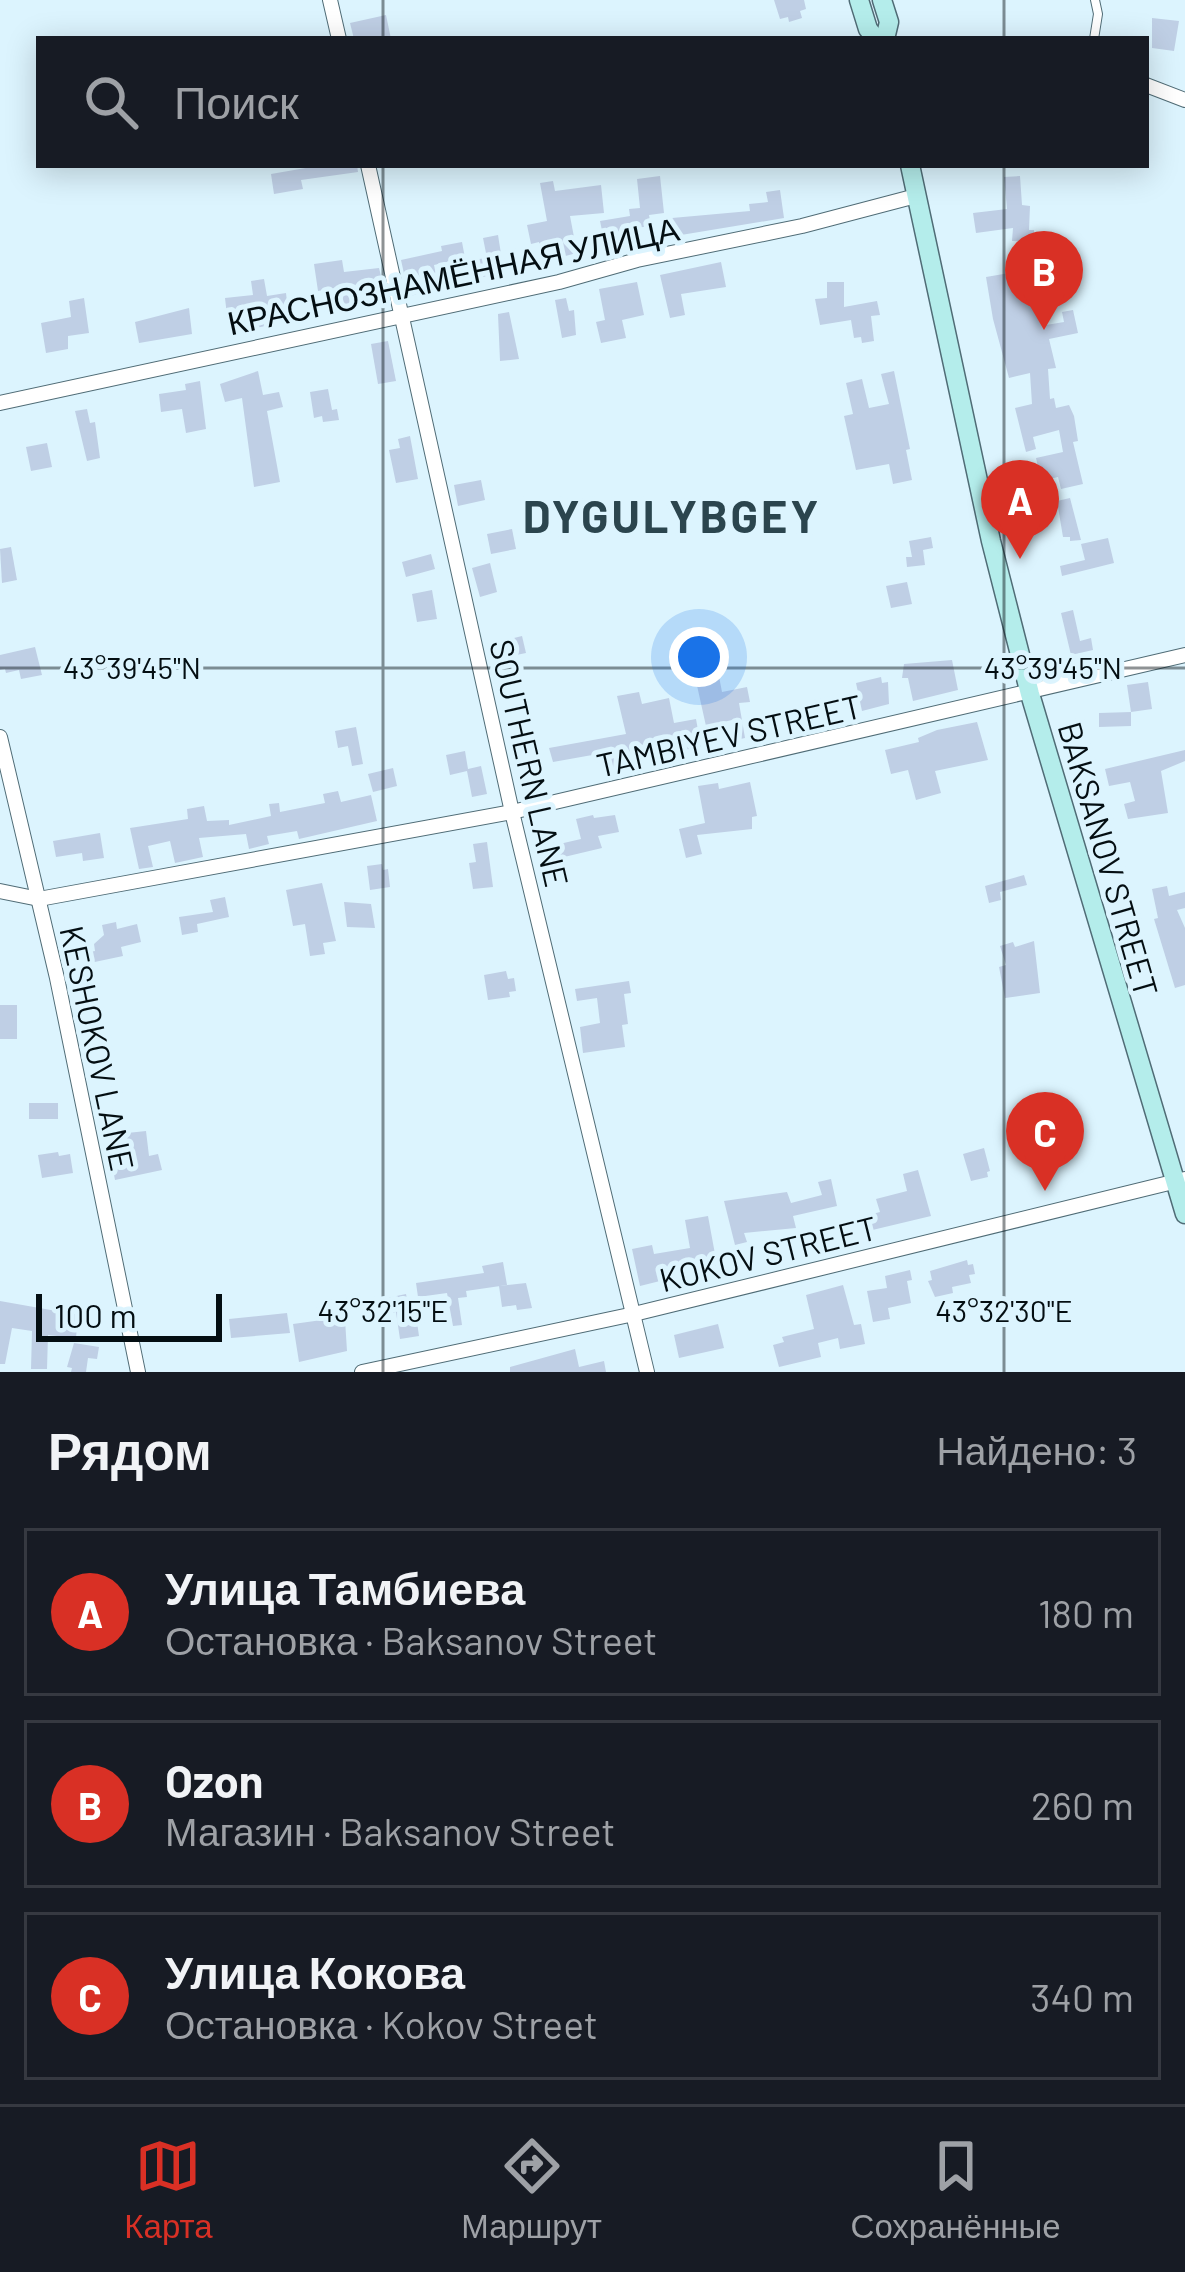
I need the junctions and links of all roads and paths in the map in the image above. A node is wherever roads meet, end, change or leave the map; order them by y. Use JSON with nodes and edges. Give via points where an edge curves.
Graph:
{"nodes":[{"id":1,"x":330,"y":0,"type":"edge"},
{"id":2,"x":860,"y":0,"type":"edge"},
{"id":3,"x":882,"y":0,"type":"edge"},
{"id":4,"x":1095,"y":0,"type":"edge"},
{"id":5,"x":338,"y":36,"type":"edge"},
{"id":6,"x":877,"y":36,"type":"edge"},
{"id":7,"x":882,"y":36,"type":"edge"},
{"id":8,"x":1094,"y":36,"type":"edge"},
{"id":9,"x":1149,"y":86,"type":"edge"},
{"id":10,"x":1185,"y":100,"type":"edge"},
{"id":11,"x":369,"y":168,"type":"edge"},
{"id":12,"x":911,"y":168,"type":"edge"},
{"id":13,"x":916,"y":196,"type":"junction"},
{"id":14,"x":401,"y":314,"type":"junction"},
{"id":15,"x":0,"y":403,"type":"edge"},
{"id":16,"x":1185,"y":655,"type":"edge"},
{"id":17,"x":1030,"y":694,"type":"junction"},
{"id":18,"x":0,"y":737,"type":"edge"},
{"id":19,"x":512,"y":812,"type":"junction"},
{"id":20,"x":0,"y":891,"type":"edge"},
{"id":21,"x":39,"y":899,"type":"junction"},
{"id":22,"x":1180,"y":1180,"type":"edge"},
{"id":23,"x":1185,"y":1214,"type":"edge"},
{"id":24,"x":634,"y":1314,"type":"junction"},
{"id":25,"x":138,"y":1372,"type":"edge"},
{"id":26,"x":362,"y":1372,"type":"edge"},
{"id":27,"x":647,"y":1372,"type":"edge"}],
"edges":[{"from":1,"to":5,"type":"street"},
{"from":2,"to":6,"type":"main road"},
{"from":3,"to":7,"type":"main road","via":[[889,22]]},
{"from":4,"to":8,"type":"lane"},
{"from":9,"to":10,"type":"street"},
{"from":11,"to":14,"type":"street","name":"SOUTHERN LANE"},
{"from":12,"to":13,"type":"main road","name":"BAKSANOV STREET"},
{"from":13,"to":14,"type":"street","name":"КРАСНОЗНАМЁННАЯ УЛИЦА"},
{"from":13,"to":17,"type":"main road","name":"BAKSANOV STREET"},
{"from":14,"to":15,"type":"street","name":"КРАСНОЗНАМЁННАЯ УЛИЦА"},
{"from":14,"to":19,"type":"street","name":"SOUTHERN LANE"},
{"from":16,"to":17,"type":"street","name":"TAMBIYEV STREET"},
{"from":17,"to":19,"type":"street","name":"TAMBIYEV STREET"},
{"from":17,"to":22,"type":"main road","name":"BAKSANOV STREET"},
{"from":18,"to":21,"type":"street","name":"KESHOKOV LANE"},
{"from":19,"to":21,"type":"street","name":"TAMBIYEV STREET"},
{"from":19,"to":24,"type":"street","name":"SOUTHERN LANE"},
{"from":20,"to":21,"type":"street","name":"TAMBIYEV STREET"},
{"from":21,"to":25,"type":"street","name":"KESHOKOV LANE"},
{"from":22,"to":23,"type":"main road","name":"BAKSANOV STREET"},
{"from":22,"to":24,"type":"street","name":"KOKOV STREET"},
{"from":24,"to":26,"type":"street","name":"KOKOV STREET"},
{"from":24,"to":27,"type":"street","name":"SOUTHERN LANE"}]}
